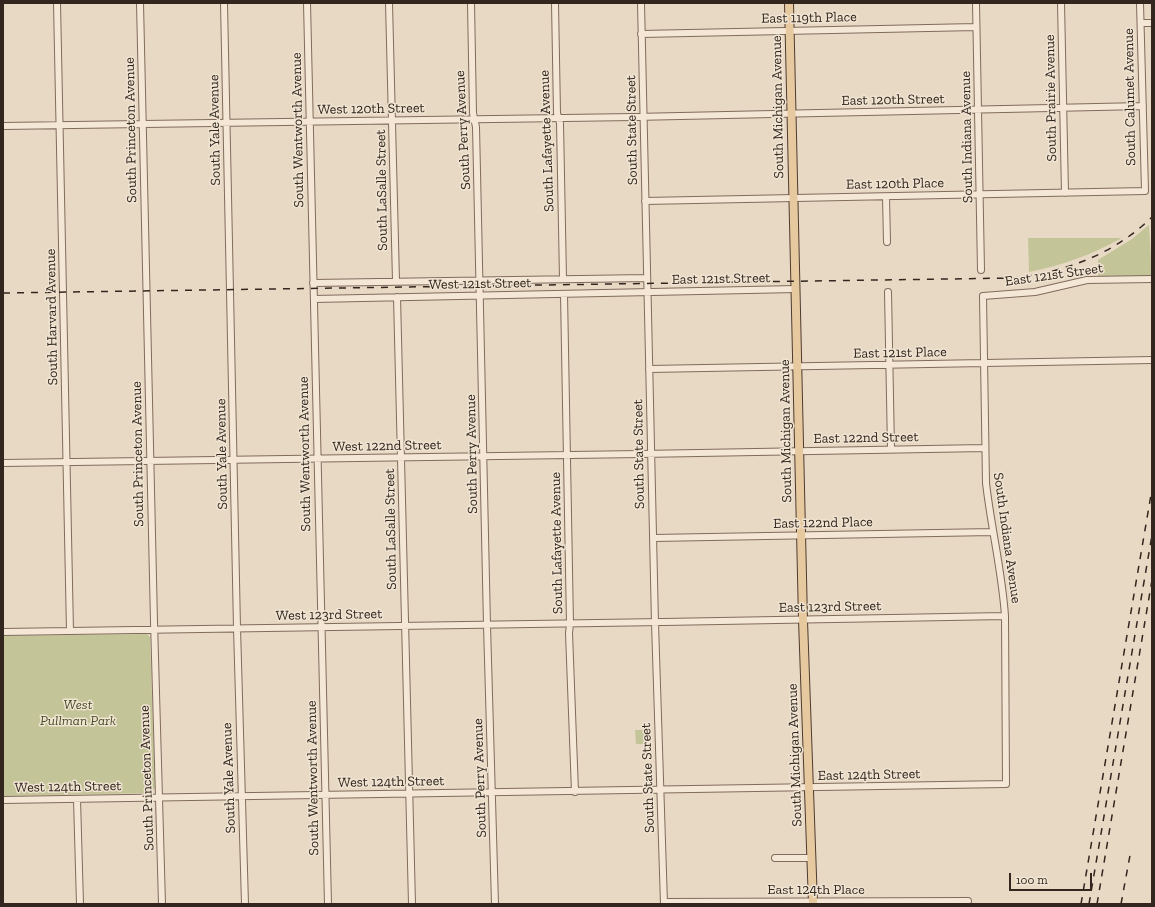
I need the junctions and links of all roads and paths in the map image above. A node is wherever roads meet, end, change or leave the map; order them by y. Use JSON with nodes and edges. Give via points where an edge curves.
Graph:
{"nodes":[{"id":1,"x":57,"y":3,"type":"edge"},
{"id":2,"x":140,"y":3,"type":"edge"},
{"id":3,"x":224,"y":3,"type":"edge"},
{"id":4,"x":307,"y":3,"type":"edge"},
{"id":5,"x":388,"y":3,"type":"edge"},
{"id":6,"x":471,"y":3,"type":"edge"},
{"id":7,"x":555,"y":3,"type":"edge"},
{"id":8,"x":641,"y":3,"type":"edge"},
{"id":9,"x":789,"y":3,"type":"edge"},
{"id":10,"x":976,"y":3,"type":"edge"},
{"id":11,"x":1061,"y":3,"type":"edge"},
{"id":12,"x":1140,"y":3,"type":"edge"},
{"id":13,"x":1141,"y":23,"type":"junction"},
{"id":14,"x":1152,"y":23,"type":"edge"},
{"id":15,"x":976,"y":26,"type":"junction"},
{"id":16,"x":790,"y":30,"type":"junction"},
{"id":17,"x":641,"y":34,"type":"junction"},
{"id":18,"x":1143,"y":106,"type":"junction"},
{"id":19,"x":1063,"y":108,"type":"junction"},
{"id":20,"x":979,"y":110,"type":"junction"},
{"id":21,"x":792,"y":114,"type":"junction"},
{"id":22,"x":643,"y":117,"type":"junction"},
{"id":23,"x":558,"y":118,"type":"junction"},
{"id":24,"x":475,"y":120,"type":"junction"},
{"id":25,"x":392,"y":121,"type":"junction"},
{"id":26,"x":310,"y":122,"type":"junction"},
{"id":27,"x":227,"y":123,"type":"junction"},
{"id":28,"x":143,"y":124,"type":"junction"},
{"id":29,"x":3,"y":126,"type":"edge"},
{"id":30,"x":60,"y":126,"type":"junction"},
{"id":31,"x":1145,"y":191,"type":"joint"},
{"id":32,"x":1065,"y":193,"type":"junction"},
{"id":33,"x":980,"y":194,"type":"junction"},
{"id":34,"x":886,"y":197,"type":"junction"},
{"id":35,"x":794,"y":198,"type":"junction"},
{"id":36,"x":645,"y":201,"type":"junction"},
{"id":37,"x":887,"y":242,"type":"dead end"},
{"id":38,"x":981,"y":270,"type":"dead end"},
{"id":39,"x":647,"y":278,"type":"junction"},
{"id":40,"x":1152,"y":278,"type":"edge"},
{"id":41,"x":563,"y":279,"type":"junction"},
{"id":42,"x":480,"y":280,"type":"junction"},
{"id":43,"x":396,"y":281,"type":"junction"},
{"id":44,"x":313,"y":283,"type":"junction"},
{"id":45,"x":796,"y":289,"type":"junction"},
{"id":46,"x":888,"y":292,"type":"dead end"},
{"id":47,"x":648,"y":293,"type":"junction"},
{"id":48,"x":564,"y":294,"type":"junction"},
{"id":49,"x":480,"y":296,"type":"junction"},
{"id":50,"x":983,"y":296,"type":"joint"},
{"id":51,"x":397,"y":297,"type":"junction"},
{"id":52,"x":314,"y":299,"type":"junction"},
{"id":53,"x":1152,"y":360,"type":"edge"},
{"id":54,"x":984,"y":363,"type":"junction"},
{"id":55,"x":889,"y":365,"type":"junction"},
{"id":56,"x":798,"y":366,"type":"junction"},
{"id":57,"x":649,"y":369,"type":"junction"},
{"id":58,"x":985,"y":448,"type":"junction"},
{"id":59,"x":891,"y":449,"type":"junction"},
{"id":60,"x":800,"y":451,"type":"junction"},
{"id":61,"x":652,"y":454,"type":"junction"},
{"id":62,"x":567,"y":455,"type":"junction"},
{"id":63,"x":484,"y":457,"type":"junction"},
{"id":64,"x":401,"y":458,"type":"junction"},
{"id":65,"x":318,"y":459,"type":"junction"},
{"id":66,"x":234,"y":460,"type":"junction"},
{"id":67,"x":151,"y":461,"type":"junction"},
{"id":68,"x":67,"y":462,"type":"junction"},
{"id":69,"x":3,"y":463,"type":"edge"},
{"id":70,"x":994,"y":532,"type":"junction"},
{"id":71,"x":802,"y":535,"type":"junction"},
{"id":72,"x":653,"y":538,"type":"junction"},
{"id":73,"x":1005,"y":616,"type":"junction"},
{"id":74,"x":803,"y":620,"type":"junction"},
{"id":75,"x":655,"y":623,"type":"junction"},
{"id":76,"x":570,"y":624,"type":"junction"},
{"id":77,"x":487,"y":625,"type":"junction"},
{"id":78,"x":405,"y":626,"type":"junction"},
{"id":79,"x":321,"y":627,"type":"junction"},
{"id":80,"x":237,"y":628,"type":"junction"},
{"id":81,"x":154,"y":630,"type":"junction"},
{"id":82,"x":70,"y":631,"type":"junction"},
{"id":83,"x":3,"y":632,"type":"edge"},
{"id":84,"x":1006,"y":784,"type":"joint"},
{"id":85,"x":809,"y":788,"type":"junction"},
{"id":86,"x":660,"y":790,"type":"junction"},
{"id":87,"x":576,"y":792,"type":"junction"},
{"id":88,"x":492,"y":793,"type":"junction"},
{"id":89,"x":409,"y":794,"type":"junction"},
{"id":90,"x":326,"y":795,"type":"junction"},
{"id":91,"x":242,"y":796,"type":"junction"},
{"id":92,"x":160,"y":798,"type":"junction"},
{"id":93,"x":77,"y":799,"type":"junction"},
{"id":94,"x":3,"y":800,"type":"edge"},
{"id":95,"x":775,"y":858,"type":"dead end"},
{"id":96,"x":812,"y":858,"type":"junction"},
{"id":97,"x":968,"y":901,"type":"dead end"},
{"id":98,"x":664,"y":903,"type":"edge"},
{"id":99,"x":740,"y":903,"type":"edge"},
{"id":100,"x":813,"y":903,"type":"edge"},
{"id":101,"x":80,"y":904,"type":"edge"},
{"id":102,"x":162,"y":904,"type":"edge"},
{"id":103,"x":246,"y":904,"type":"edge"},
{"id":104,"x":328,"y":904,"type":"edge"},
{"id":105,"x":412,"y":904,"type":"edge"},
{"id":106,"x":495,"y":904,"type":"edge"}],
"edges":[{"from":1,"to":30,"type":"street","name":"South Harvard Avenue"},
{"from":2,"to":28,"type":"street","name":"South Princeton Avenue"},
{"from":3,"to":27,"type":"street","name":"South Yale Avenue"},
{"from":4,"to":26,"type":"street","name":"South Wentworth Avenue"},
{"from":5,"to":25,"type":"street","name":"South LaSalle Street"},
{"from":6,"to":24,"type":"street","name":"South Perry Avenue"},
{"from":7,"to":23,"type":"street","name":"South Lafayette Avenue"},
{"from":8,"to":17,"type":"street","name":"South State Street"},
{"from":9,"to":16,"type":"main road","name":"South Michigan Avenue"},
{"from":10,"to":15,"type":"street","name":"South Indiana Avenue"},
{"from":11,"to":19,"type":"street","name":"South Prairie Avenue"},
{"from":12,"to":13,"type":"street","name":"South Calumet Avenue"},
{"from":13,"to":14,"type":"street"},
{"from":13,"to":18,"type":"street","name":"South Calumet Avenue"},
{"from":15,"to":16,"type":"street","name":"East 119th Place"},
{"from":15,"to":20,"type":"street","name":"South Indiana Avenue"},
{"from":16,"to":17,"type":"street","name":"East 119th Place"},
{"from":16,"to":21,"type":"main road","name":"South Michigan Avenue"},
{"from":17,"to":22,"type":"street","name":"South State Street"},
{"from":18,"to":19,"type":"street","name":"East 120th Street"},
{"from":18,"to":31,"type":"street","name":"South Calumet Avenue"},
{"from":19,"to":20,"type":"street","name":"East 120th Street"},
{"from":19,"to":32,"type":"street","name":"South Prairie Avenue"},
{"from":20,"to":21,"type":"street","name":"East 120th Street"},
{"from":20,"to":33,"type":"street","name":"South Indiana Avenue"},
{"from":21,"to":22,"type":"street","name":"East 120th Street"},
{"from":21,"to":35,"type":"main road","name":"South Michigan Avenue"},
{"from":22,"to":23,"type":"street","name":"West 120th Street"},
{"from":22,"to":36,"type":"street","name":"South State Street"},
{"from":23,"to":24,"type":"street","name":"West 120th Street"},
{"from":23,"to":41,"type":"street","name":"South Lafayette Avenue"},
{"from":24,"to":25,"type":"street","name":"West 120th Street"},
{"from":24,"to":42,"type":"street","name":"South Perry Avenue"},
{"from":25,"to":26,"type":"street","name":"West 120th Street"},
{"from":25,"to":43,"type":"street","name":"South LaSalle Street"},
{"from":26,"to":27,"type":"street","name":"West 120th Street"},
{"from":26,"to":44,"type":"street","name":"South Wentworth Avenue"},
{"from":27,"to":28,"type":"street","name":"West 120th Street"},
{"from":27,"to":66,"type":"street","name":"South Yale Avenue"},
{"from":28,"to":30,"type":"street","name":"West 120th Street"},
{"from":28,"to":67,"type":"street","name":"South Princeton Avenue"},
{"from":29,"to":30,"type":"street","name":"West 120th Street"},
{"from":30,"to":68,"type":"street","name":"South Harvard Avenue"},
{"from":31,"to":32,"type":"street","name":"East 120th Place"},
{"from":32,"to":33,"type":"street","name":"East 120th Place"},
{"from":33,"to":34,"type":"street","name":"East 120th Place"},
{"from":33,"to":38,"type":"street","name":"South Indiana Avenue"},
{"from":34,"to":35,"type":"street","name":"East 120th Place"},
{"from":34,"to":37,"type":"street"},
{"from":35,"to":36,"type":"street","name":"East 120th Place"},
{"from":35,"to":45,"type":"main road","name":"South Michigan Avenue"},
{"from":36,"to":39,"type":"street","name":"South State Street"},
{"from":39,"to":41,"type":"street","name":"West 121st Street"},
{"from":39,"to":47,"type":"street","name":"South State Street"},
{"from":40,"to":50,"type":"street","name":"East 121st Street","via":[[1087,280],[1035,292]]},
{"from":41,"to":42,"type":"street","name":"West 121st Street"},
{"from":42,"to":43,"type":"street","name":"West 121st Street"},
{"from":42,"to":49,"type":"street","name":"South Perry Avenue"},
{"from":43,"to":44,"type":"street","name":"West 121st Street"},
{"from":44,"to":52,"type":"street","name":"South Wentworth Avenue"},
{"from":45,"to":47,"type":"street","name":"East 121st Street"},
{"from":45,"to":56,"type":"main road","name":"South Michigan Avenue"},
{"from":46,"to":55,"type":"street"},
{"from":47,"to":48,"type":"street","name":"West 121st Street"},
{"from":47,"to":57,"type":"street","name":"South State Street"},
{"from":48,"to":49,"type":"street","name":"West 121st Street"},
{"from":48,"to":62,"type":"street","name":"South Lafayette Avenue"},
{"from":49,"to":51,"type":"street","name":"West 121st Street"},
{"from":49,"to":63,"type":"street","name":"South Perry Avenue"},
{"from":50,"to":54,"type":"street","name":"South Indiana Avenue"},
{"from":51,"to":52,"type":"street","name":"West 121st Street"},
{"from":51,"to":64,"type":"street","name":"South LaSalle Street"},
{"from":52,"to":65,"type":"street","name":"South Wentworth Avenue"},
{"from":53,"to":54,"type":"street","name":"East 121st Place"},
{"from":54,"to":55,"type":"street","name":"East 121st Place"},
{"from":54,"to":58,"type":"street","name":"South Indiana Avenue"},
{"from":55,"to":56,"type":"street","name":"East 121st Place"},
{"from":55,"to":59,"type":"street"},
{"from":56,"to":57,"type":"street","name":"East 121st Place"},
{"from":56,"to":60,"type":"main road","name":"South Michigan Avenue"},
{"from":57,"to":61,"type":"street","name":"South State Street"},
{"from":58,"to":59,"type":"street","name":"East 122nd Street"},
{"from":58,"to":70,"type":"street","name":"South Indiana Avenue","via":[[989,512]]},
{"from":59,"to":60,"type":"street","name":"East 122nd Street"},
{"from":60,"to":61,"type":"street","name":"East 122nd Street"},
{"from":60,"to":71,"type":"main road","name":"South Michigan Avenue"},
{"from":61,"to":62,"type":"street","name":"West 122nd Street"},
{"from":61,"to":72,"type":"street","name":"South State Street"},
{"from":62,"to":63,"type":"street","name":"West 122nd Street"},
{"from":62,"to":76,"type":"street","name":"South Lafayette Avenue"},
{"from":63,"to":64,"type":"street","name":"West 122nd Street"},
{"from":63,"to":77,"type":"street","name":"South Perry Avenue"},
{"from":64,"to":65,"type":"street","name":"West 122nd Street"},
{"from":64,"to":78,"type":"street","name":"South LaSalle Street"},
{"from":65,"to":66,"type":"street","name":"West 122nd Street"},
{"from":65,"to":79,"type":"street","name":"South Wentworth Avenue"},
{"from":66,"to":67,"type":"street","name":"West 122nd Street"},
{"from":66,"to":80,"type":"street","name":"South Yale Avenue"},
{"from":67,"to":68,"type":"street","name":"West 122nd Street"},
{"from":67,"to":81,"type":"street","name":"South Princeton Avenue"},
{"from":68,"to":69,"type":"street","name":"West 122nd Street"},
{"from":68,"to":82,"type":"street","name":"South Harvard Avenue"},
{"from":70,"to":71,"type":"street","name":"East 122nd Place"},
{"from":70,"to":73,"type":"street","name":"South Indiana Avenue"},
{"from":71,"to":72,"type":"street","name":"East 122nd Place"},
{"from":71,"to":74,"type":"main road","name":"South Michigan Avenue"},
{"from":72,"to":75,"type":"street","name":"South State Street"},
{"from":73,"to":74,"type":"street","name":"East 123rd Street"},
{"from":73,"to":84,"type":"street","name":"South Indiana Avenue"},
{"from":74,"to":75,"type":"street","name":"East 123rd Street"},
{"from":74,"to":85,"type":"main road","name":"South Michigan Avenue"},
{"from":75,"to":76,"type":"street","name":"West 123rd Street"},
{"from":75,"to":86,"type":"street","name":"South State Street"},
{"from":76,"to":77,"type":"street","name":"West 123rd Street"},
{"from":76,"to":87,"type":"street","name":"South Lafayette Avenue"},
{"from":77,"to":78,"type":"street","name":"West 123rd Street"},
{"from":77,"to":88,"type":"street","name":"South Perry Avenue"},
{"from":78,"to":79,"type":"street","name":"West 123rd Street"},
{"from":78,"to":89,"type":"street","name":"South LaSalle Street"},
{"from":79,"to":80,"type":"street","name":"West 123rd Street"},
{"from":79,"to":90,"type":"street","name":"South Wentworth Avenue"},
{"from":80,"to":81,"type":"street","name":"West 123rd Street"},
{"from":80,"to":91,"type":"street","name":"South Yale Avenue"},
{"from":81,"to":82,"type":"street","name":"West 123rd Street"},
{"from":81,"to":92,"type":"street","name":"South Princeton Avenue"},
{"from":82,"to":83,"type":"street","name":"West 123rd Street"},
{"from":84,"to":85,"type":"street","name":"East 124th Street"},
{"from":85,"to":86,"type":"street","name":"East 124th Street"},
{"from":85,"to":96,"type":"main road","name":"South Michigan Avenue"},
{"from":86,"to":87,"type":"street","name":"West 124th Street"},
{"from":86,"to":98,"type":"street","name":"South State Street"},
{"from":87,"to":88,"type":"street","name":"West 124th Street"},
{"from":88,"to":89,"type":"street","name":"West 124th Street"},
{"from":88,"to":106,"type":"street","name":"South Perry Avenue"},
{"from":89,"to":90,"type":"street","name":"West 124th Street"},
{"from":89,"to":105,"type":"street","name":"South LaSalle Street"},
{"from":90,"to":91,"type":"street","name":"West 124th Street"},
{"from":90,"to":104,"type":"street","name":"South Wentworth Avenue"},
{"from":91,"to":92,"type":"street","name":"West 124th Street"},
{"from":91,"to":103,"type":"street","name":"South Yale Avenue"},
{"from":92,"to":93,"type":"street","name":"West 124th Street"},
{"from":92,"to":102,"type":"street","name":"South Princeton Avenue"},
{"from":93,"to":94,"type":"street","name":"West 124th Street"},
{"from":93,"to":101,"type":"street"},
{"from":95,"to":96,"type":"street"},
{"from":96,"to":100,"type":"main road","name":"South Michigan Avenue"},
{"from":97,"to":100,"type":"street","name":"East 124th Place"},
{"from":98,"to":99,"type":"street","name":"East 124th Place"},
{"from":99,"to":100,"type":"street","name":"East 124th Place"}]}
